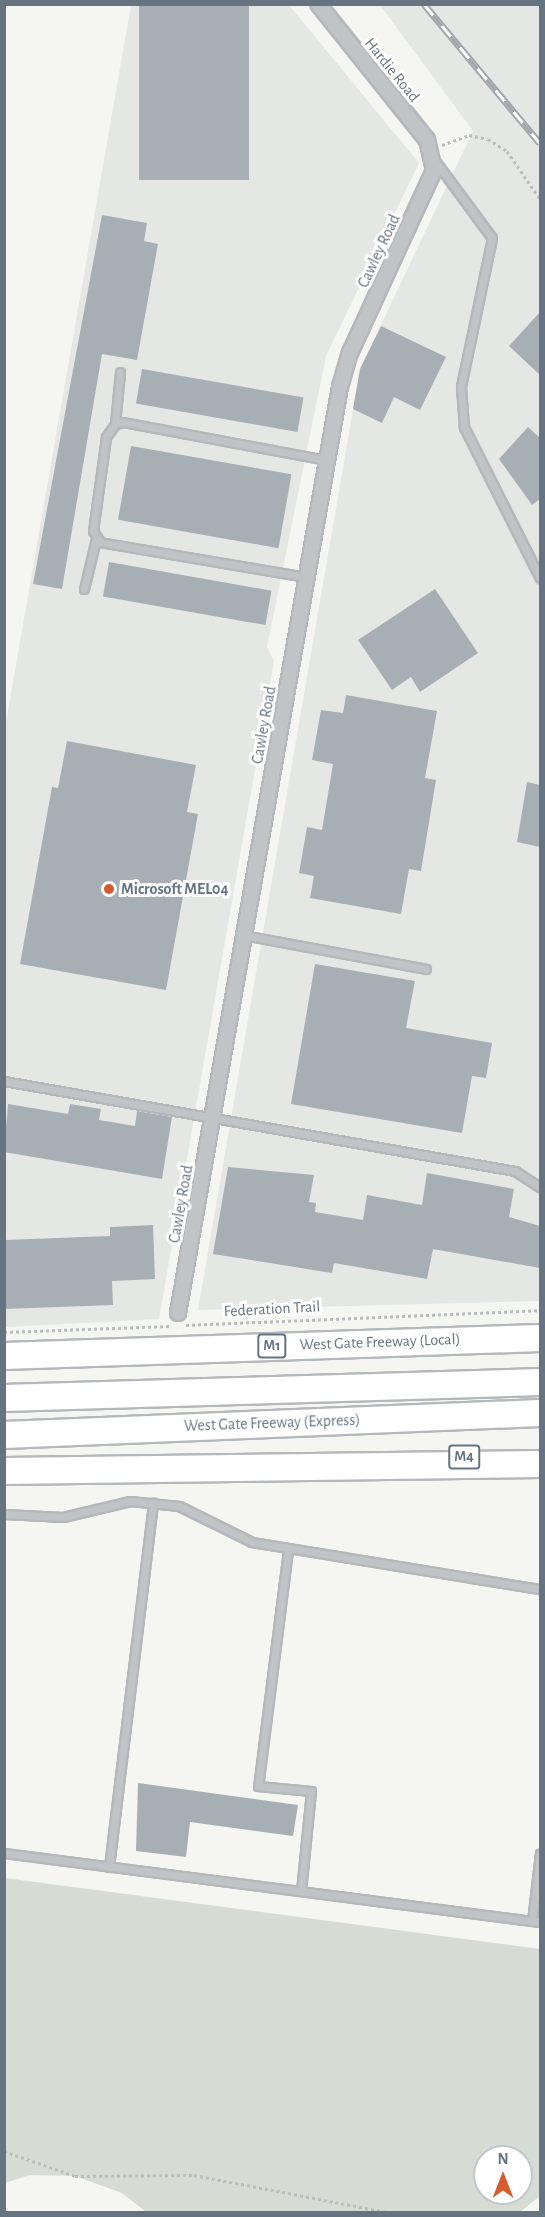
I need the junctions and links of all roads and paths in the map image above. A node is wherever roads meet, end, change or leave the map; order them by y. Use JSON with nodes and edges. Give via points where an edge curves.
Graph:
{"nodes":[{"id":1,"x":318,"y":4,"type":"edge"},
{"id":2,"x":434,"y":155,"type":"junction"},
{"id":3,"x":540,"y":199,"type":"edge"},
{"id":4,"x":120,"y":372,"type":"dead end"},
{"id":5,"x":115,"y":424,"type":"junction"},
{"id":6,"x":327,"y":460,"type":"junction"},
{"id":7,"x":96,"y":539,"type":"junction"},
{"id":8,"x":306,"y":577,"type":"junction"},
{"id":9,"x":540,"y":578,"type":"edge"},
{"id":10,"x":84,"y":588,"type":"dead end"},
{"id":11,"x":243,"y":935,"type":"junction"},
{"id":12,"x":426,"y":969,"type":"dead end"},
{"id":13,"x":4,"y":1081,"type":"edge"},
{"id":14,"x":212,"y":1117,"type":"junction"},
{"id":15,"x":540,"y":1187,"type":"edge"},
{"id":16,"x":540,"y":1310,"type":"edge"},
{"id":17,"x":178,"y":1313,"type":"dead end"},
{"id":18,"x":4,"y":1332,"type":"edge"},
{"id":19,"x":540,"y":1338,"type":"edge"},
{"id":20,"x":4,"y":1356,"type":"edge"},
{"id":21,"x":540,"y":1382,"type":"edge"},
{"id":22,"x":4,"y":1398,"type":"edge"},
{"id":23,"x":540,"y":1413,"type":"edge"},
{"id":24,"x":4,"y":1435,"type":"edge"},
{"id":25,"x":540,"y":1451,"type":"edge"},
{"id":26,"x":388,"y":1463,"type":"junction"},
{"id":27,"x":540,"y":1464,"type":"edge"},
{"id":28,"x":4,"y":1471,"type":"edge"},
{"id":29,"x":153,"y":1503,"type":"junction"},
{"id":30,"x":4,"y":1514,"type":"edge"},
{"id":31,"x":288,"y":1550,"type":"junction"},
{"id":32,"x":540,"y":1589,"type":"edge"},
{"id":33,"x":4,"y":1853,"type":"edge"},
{"id":34,"x":540,"y":1853,"type":"edge"},
{"id":35,"x":109,"y":1867,"type":"junction"},
{"id":36,"x":301,"y":1891,"type":"junction"},
{"id":37,"x":532,"y":1921,"type":"junction"},
{"id":38,"x":540,"y":1922,"type":"edge"},
{"id":39,"x":4,"y":2151,"type":"edge"},
{"id":40,"x":386,"y":2212,"type":"edge"}],
"edges":[{"from":1,"to":2,"type":"street","name":"Hardie Road"},
{"from":2,"to":3,"type":"path","via":[[450,138],[488,139],[507,151]]},
{"from":2,"to":6,"type":"street","name":"Cawley Road","via":[[431,181],[350,353]]},
{"from":2,"to":9,"type":"lane","via":[[492,238],[460,406],[486,475]]},
{"from":4,"to":5,"type":"lane"},
{"from":5,"to":6,"type":"lane"},
{"from":5,"to":7,"type":"lane","via":[[106,437]]},
{"from":6,"to":8,"type":"street","name":"Cawley Road"},
{"from":7,"to":8,"type":"lane","via":[[108,545]]},
{"from":7,"to":10,"type":"lane"},
{"from":8,"to":11,"type":"street","name":"Cawley Road"},
{"from":11,"to":12,"type":"lane"},
{"from":11,"to":14,"type":"street","name":"Cawley Road"},
{"from":13,"to":14,"type":"lane"},
{"from":14,"to":15,"type":"lane","via":[[515,1171]]},
{"from":14,"to":17,"type":"street","name":"Cawley Road"},
{"from":16,"to":18,"type":"path","name":"Federation Trail"},
{"from":19,"to":20,"type":"highway","name":"West Gate Freeway (Local)","number":"M1"},
{"from":21,"to":22,"type":"highway","name":"West Gate Freeway (Express)"},
{"from":23,"to":24,"type":"highway","name":"West Gate Freeway (Express)"},
{"from":25,"to":26,"type":"highway","number":"M4"},
{"from":26,"to":27,"type":"highway"},
{"from":26,"to":28,"type":"highway"},
{"from":29,"to":30,"type":"lane","via":[[111,1504],[63,1517]]},
{"from":29,"to":31,"type":"lane","via":[[179,1506],[252,1542]]},
{"from":29,"to":35,"type":"lane"},
{"from":31,"to":32,"type":"lane"},
{"from":31,"to":36,"type":"lane","via":[[258,1786],[311,1791]]},
{"from":33,"to":35,"type":"lane"},
{"from":34,"to":37,"type":"lane"},
{"from":35,"to":36,"type":"lane"},
{"from":36,"to":37,"type":"lane"},
{"from":37,"to":38,"type":"lane"},
{"from":39,"to":40,"type":"path","via":[[75,2176],[194,2175]]}]}
